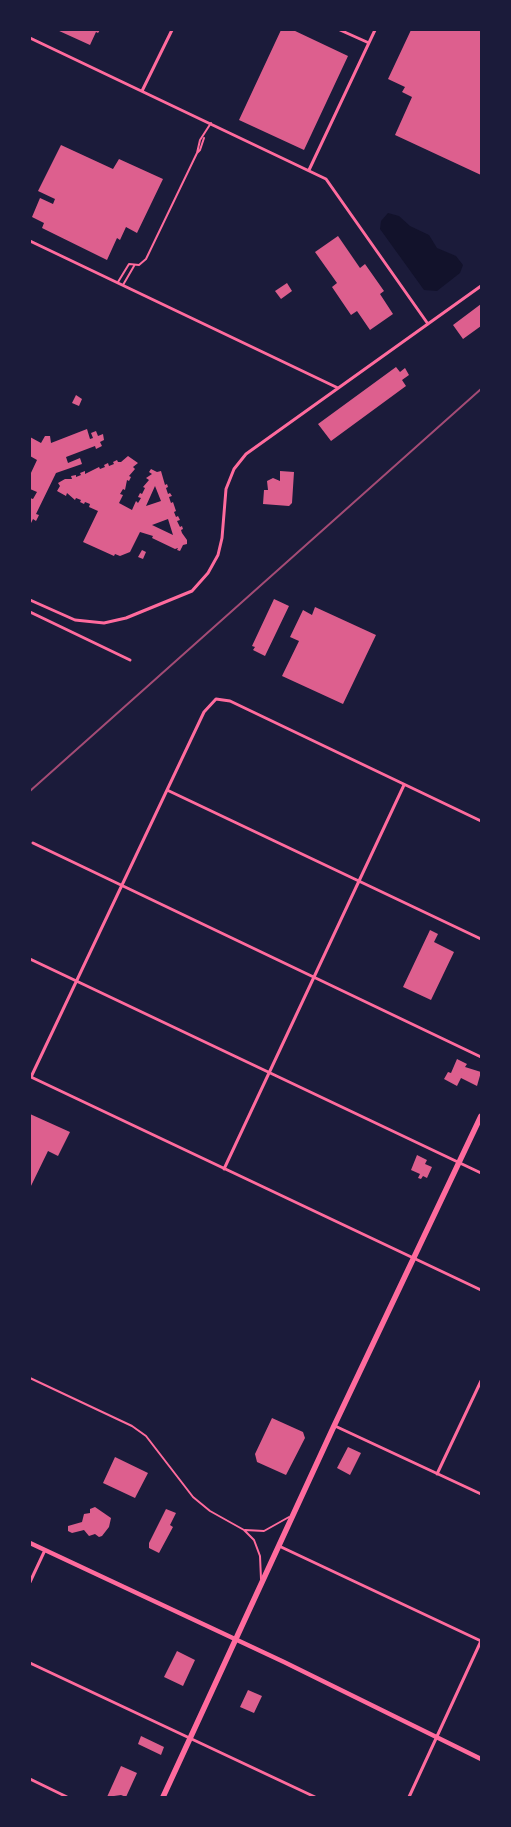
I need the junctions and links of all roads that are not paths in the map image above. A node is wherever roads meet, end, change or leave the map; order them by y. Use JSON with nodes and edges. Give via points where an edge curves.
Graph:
{"nodes":[{"id":1,"x":172,"y":30,"type":"edge"},
{"id":2,"x":340,"y":30,"type":"edge"},
{"id":3,"x":375,"y":30,"type":"edge"},
{"id":4,"x":30,"y":38,"type":"edge"},
{"id":5,"x":369,"y":43,"type":"junction"},
{"id":6,"x":142,"y":91,"type":"junction"},
{"id":7,"x":210,"y":123,"type":"junction"},
{"id":8,"x":309,"y":170,"type":"junction"},
{"id":9,"x":30,"y":241,"type":"edge"},
{"id":10,"x":134,"y":266,"type":"junction"},
{"id":11,"x":118,"y":283,"type":"junction"},
{"id":12,"x":122,"y":285,"type":"junction"},
{"id":13,"x":481,"y":286,"type":"edge"},
{"id":14,"x":428,"y":324,"type":"junction"},
{"id":15,"x":338,"y":388,"type":"junction"},
{"id":16,"x":30,"y":600,"type":"edge"},
{"id":17,"x":30,"y":612,"type":"edge"},
{"id":18,"x":130,"y":660,"type":"dead end"},
{"id":19,"x":404,"y":785,"type":"junction"},
{"id":20,"x":167,"y":790,"type":"junction"},
{"id":21,"x":481,"y":821,"type":"edge"},
{"id":22,"x":33,"y":843,"type":"dead end"},
{"id":23,"x":359,"y":881,"type":"junction"},
{"id":24,"x":122,"y":885,"type":"junction"},
{"id":25,"x":481,"y":939,"type":"edge"},
{"id":26,"x":30,"y":959,"type":"edge"},
{"id":27,"x":314,"y":976,"type":"junction"},
{"id":28,"x":76,"y":981,"type":"junction"},
{"id":29,"x":481,"y":1056,"type":"edge"},
{"id":30,"x":269,"y":1072,"type":"junction"},
{"id":31,"x":30,"y":1077,"type":"edge"},
{"id":32,"x":481,"y":1116,"type":"edge"},
{"id":33,"x":459,"y":1163,"type":"junction"},
{"id":34,"x":224,"y":1168,"type":"junction"},
{"id":35,"x":481,"y":1173,"type":"edge"},
{"id":36,"x":413,"y":1258,"type":"junction"},
{"id":37,"x":481,"y":1290,"type":"edge"},
{"id":38,"x":30,"y":1378,"type":"edge"},
{"id":39,"x":481,"y":1381,"type":"edge"},
{"id":40,"x":334,"y":1426,"type":"junction"},
{"id":41,"x":437,"y":1474,"type":"junction"},
{"id":42,"x":481,"y":1494,"type":"edge"},
{"id":43,"x":293,"y":1514,"type":"junction"},
{"id":44,"x":244,"y":1530,"type":"junction"},
{"id":45,"x":30,"y":1544,"type":"edge"},
{"id":46,"x":279,"y":1546,"type":"junction"},
{"id":47,"x":45,"y":1550,"type":"junction"},
{"id":48,"x":30,"y":1582,"type":"edge"},
{"id":49,"x":262,"y":1584,"type":"junction"},
{"id":50,"x":236,"y":1640,"type":"junction"},
{"id":51,"x":481,"y":1641,"type":"edge"},
{"id":52,"x":30,"y":1663,"type":"edge"},
{"id":53,"x":436,"y":1738,"type":"junction"},
{"id":54,"x":190,"y":1739,"type":"junction"},
{"id":55,"x":481,"y":1758,"type":"edge"},
{"id":56,"x":30,"y":1780,"type":"edge"},
{"id":57,"x":67,"y":1797,"type":"edge"},
{"id":58,"x":163,"y":1797,"type":"edge"},
{"id":59,"x":315,"y":1797,"type":"edge"},
{"id":60,"x":409,"y":1797,"type":"edge"}],
"edges":[{"from":1,"to":6,"type":"street"},
{"from":2,"to":5,"type":"street"},
{"from":3,"to":5,"type":"street"},
{"from":4,"to":6,"type":"street"},
{"from":5,"to":8,"type":"street"},
{"from":6,"to":7,"type":"street"},
{"from":7,"to":8,"type":"street"},
{"from":7,"to":10,"type":"lane","via":[[146,259]]},
{"from":8,"to":14,"type":"street","via":[[333,187]]},
{"from":9,"to":11,"type":"street"},
{"from":10,"to":11,"type":"lane","via":[[129,264]]},
{"from":10,"to":12,"type":"lane"},
{"from":11,"to":12,"type":"street"},
{"from":12,"to":15,"type":"street"},
{"from":13,"to":14,"type":"street"},
{"from":14,"to":15,"type":"street"},
{"from":15,"to":16,"type":"street","via":[[254,446],[240,460],[226,490],[218,555],[192,591],[126,618],[104,623],[75,620]]},
{"from":17,"to":18,"type":"street"},
{"from":19,"to":20,"type":"street","via":[[230,701],[216,699],[204,712]]},
{"from":19,"to":21,"type":"street"},
{"from":19,"to":23,"type":"street"},
{"from":20,"to":23,"type":"street"},
{"from":20,"to":24,"type":"street"},
{"from":22,"to":24,"type":"street"},
{"from":23,"to":25,"type":"street"},
{"from":23,"to":27,"type":"street"},
{"from":24,"to":27,"type":"street"},
{"from":24,"to":28,"type":"street"},
{"from":26,"to":28,"type":"street"},
{"from":27,"to":29,"type":"street"},
{"from":27,"to":30,"type":"street"},
{"from":28,"to":30,"type":"street"},
{"from":28,"to":31,"type":"street"},
{"from":30,"to":33,"type":"street"},
{"from":30,"to":34,"type":"street"},
{"from":31,"to":34,"type":"street"},
{"from":32,"to":33,"type":"main road"},
{"from":33,"to":35,"type":"street"},
{"from":33,"to":36,"type":"main road"},
{"from":34,"to":36,"type":"street"},
{"from":36,"to":37,"type":"street"},
{"from":36,"to":40,"type":"main road"},
{"from":38,"to":44,"type":"lane","via":[[138,1430],[154,1445],[193,1497],[210,1512]]},
{"from":39,"to":41,"type":"street"},
{"from":40,"to":41,"type":"street"},
{"from":40,"to":43,"type":"main road"},
{"from":41,"to":42,"type":"street"},
{"from":43,"to":44,"type":"lane","via":[[264,1530]]},
{"from":43,"to":46,"type":"main road"},
{"from":44,"to":49,"type":"lane","via":[[257,1545]]},
{"from":45,"to":47,"type":"street"},
{"from":46,"to":49,"type":"main road"},
{"from":46,"to":51,"type":"street"},
{"from":47,"to":48,"type":"street"},
{"from":47,"to":50,"type":"street"},
{"from":49,"to":50,"type":"main road"},
{"from":50,"to":53,"type":"street"},
{"from":50,"to":54,"type":"main road"},
{"from":51,"to":53,"type":"street"},
{"from":52,"to":54,"type":"street"},
{"from":53,"to":55,"type":"street"},
{"from":53,"to":60,"type":"street"},
{"from":54,"to":58,"type":"main road"},
{"from":54,"to":59,"type":"street"},
{"from":56,"to":57,"type":"street"}]}
